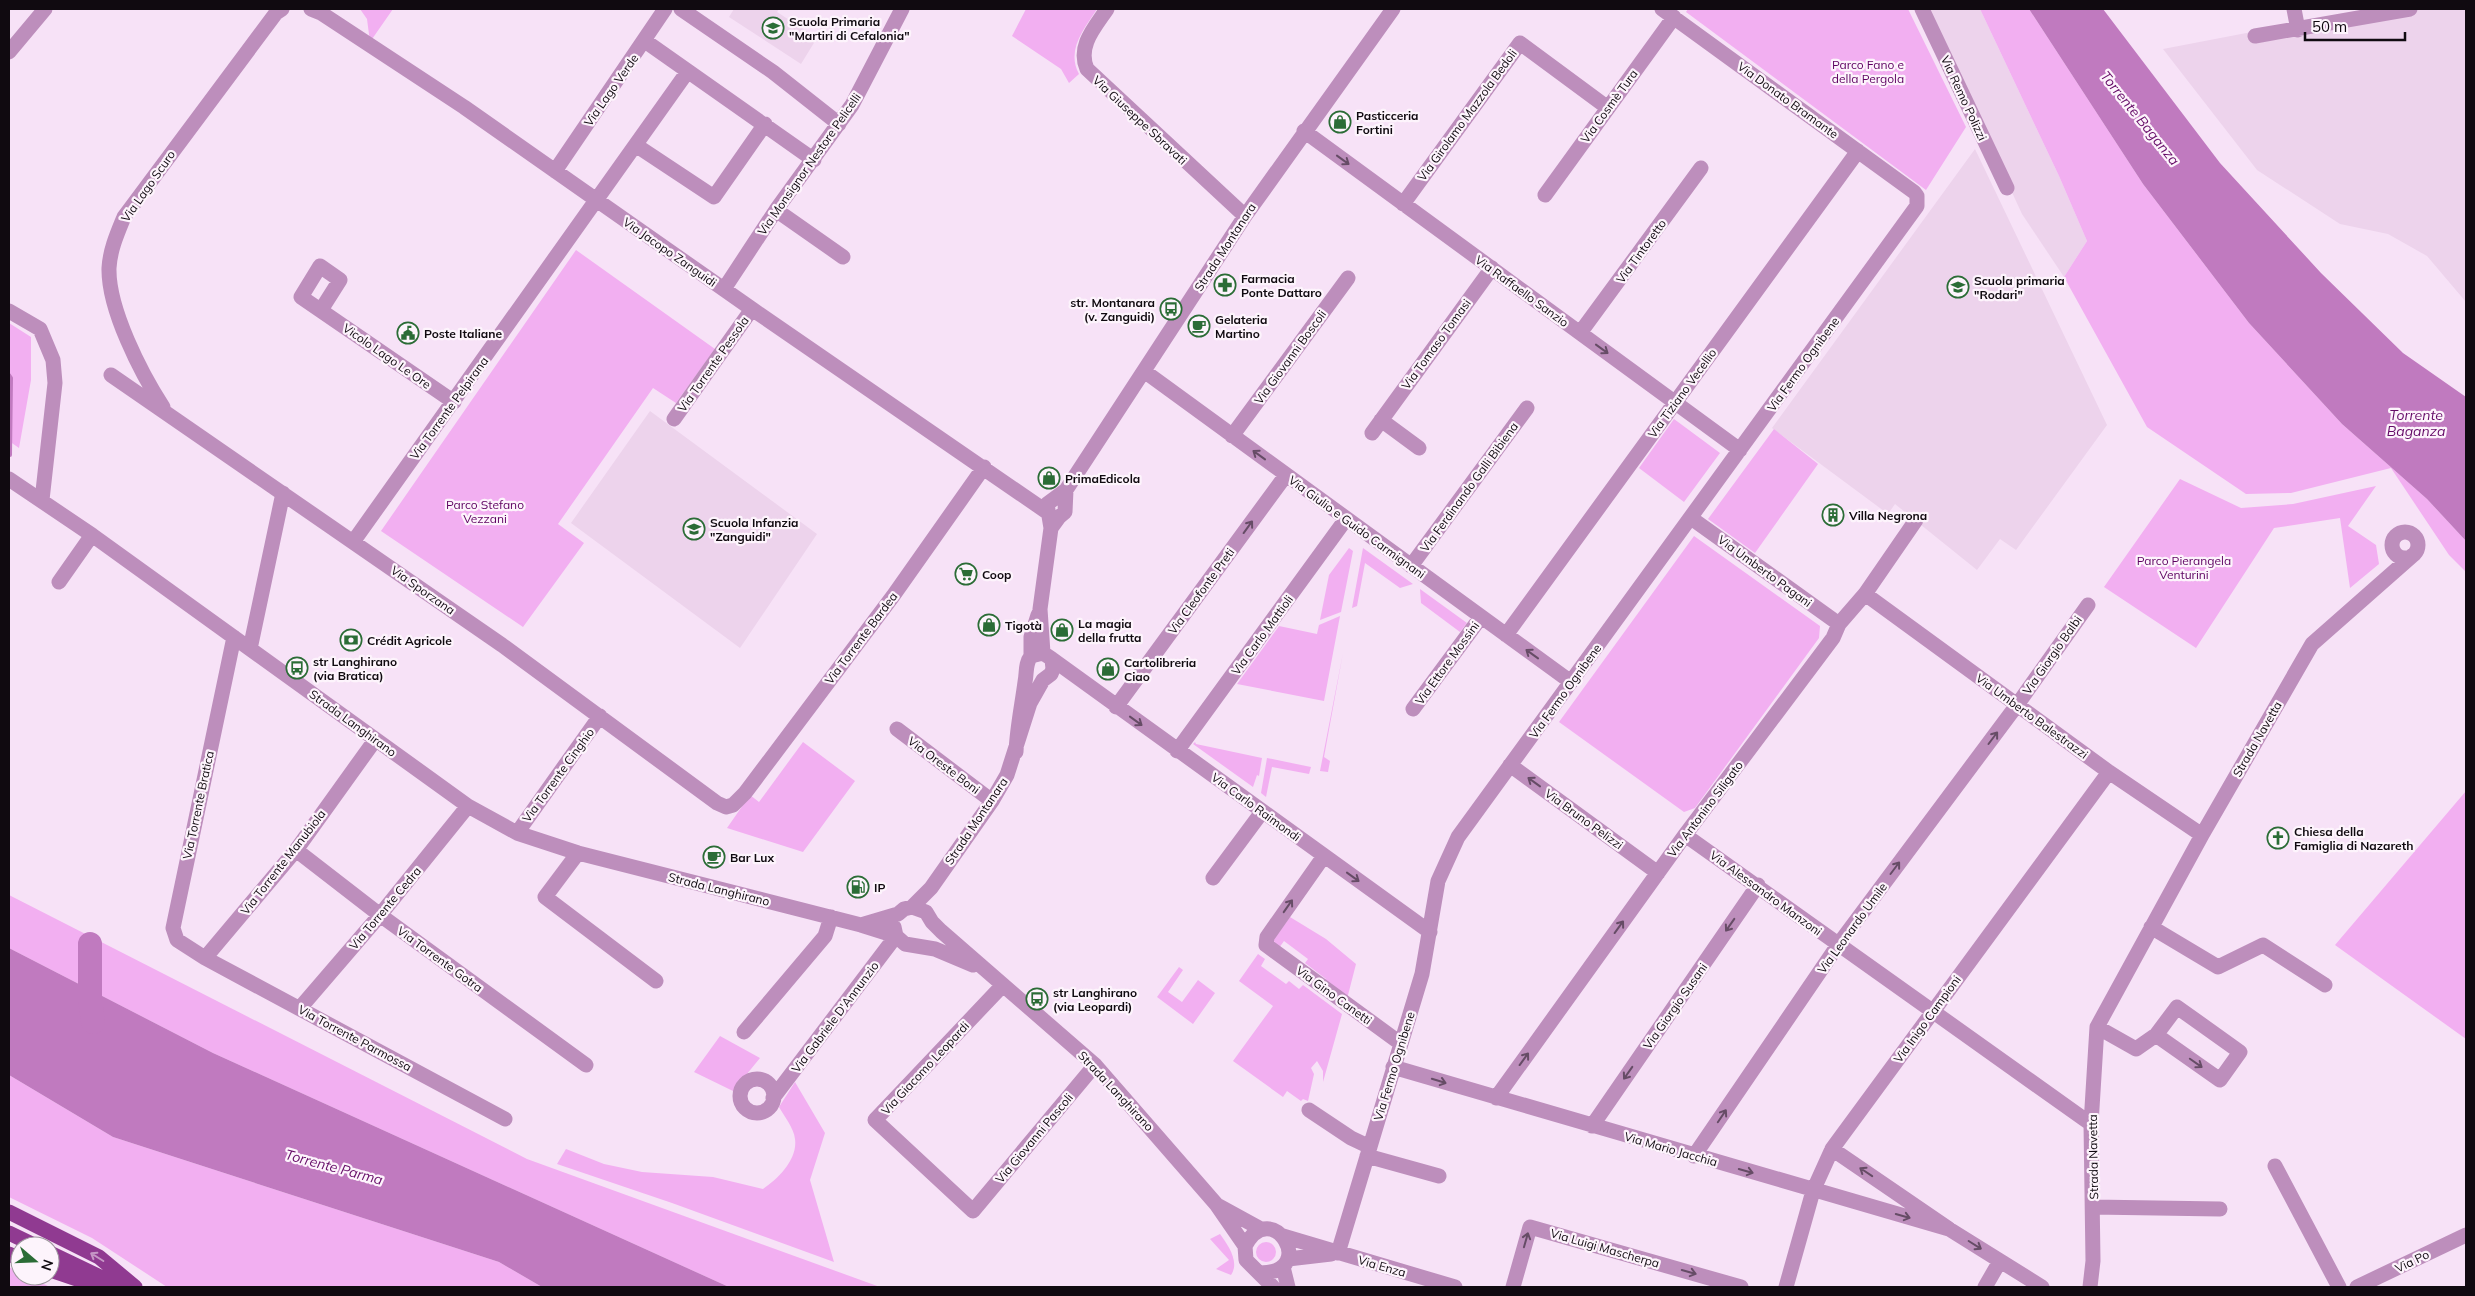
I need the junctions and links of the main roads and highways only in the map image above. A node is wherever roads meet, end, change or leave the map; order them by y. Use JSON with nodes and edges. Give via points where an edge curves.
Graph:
{"nodes":[{"id":1,"x":9,"y":1212,"type":"edge"},
{"id":2,"x":60,"y":1258,"type":"edge"},
{"id":3,"x":60,"y":1273,"type":"edge"},
{"id":4,"x":100,"y":1287,"type":"edge"},
{"id":5,"x":121,"y":1287,"type":"edge"},
{"id":6,"x":135,"y":1287,"type":"edge"}],
"edges":[{"from":6,"to":1,"type":"main road","one_way":true,"via":[[92,1253]]},
{"from":2,"to":5,"type":"main road"},
{"from":3,"to":4,"type":"main road"}]}
